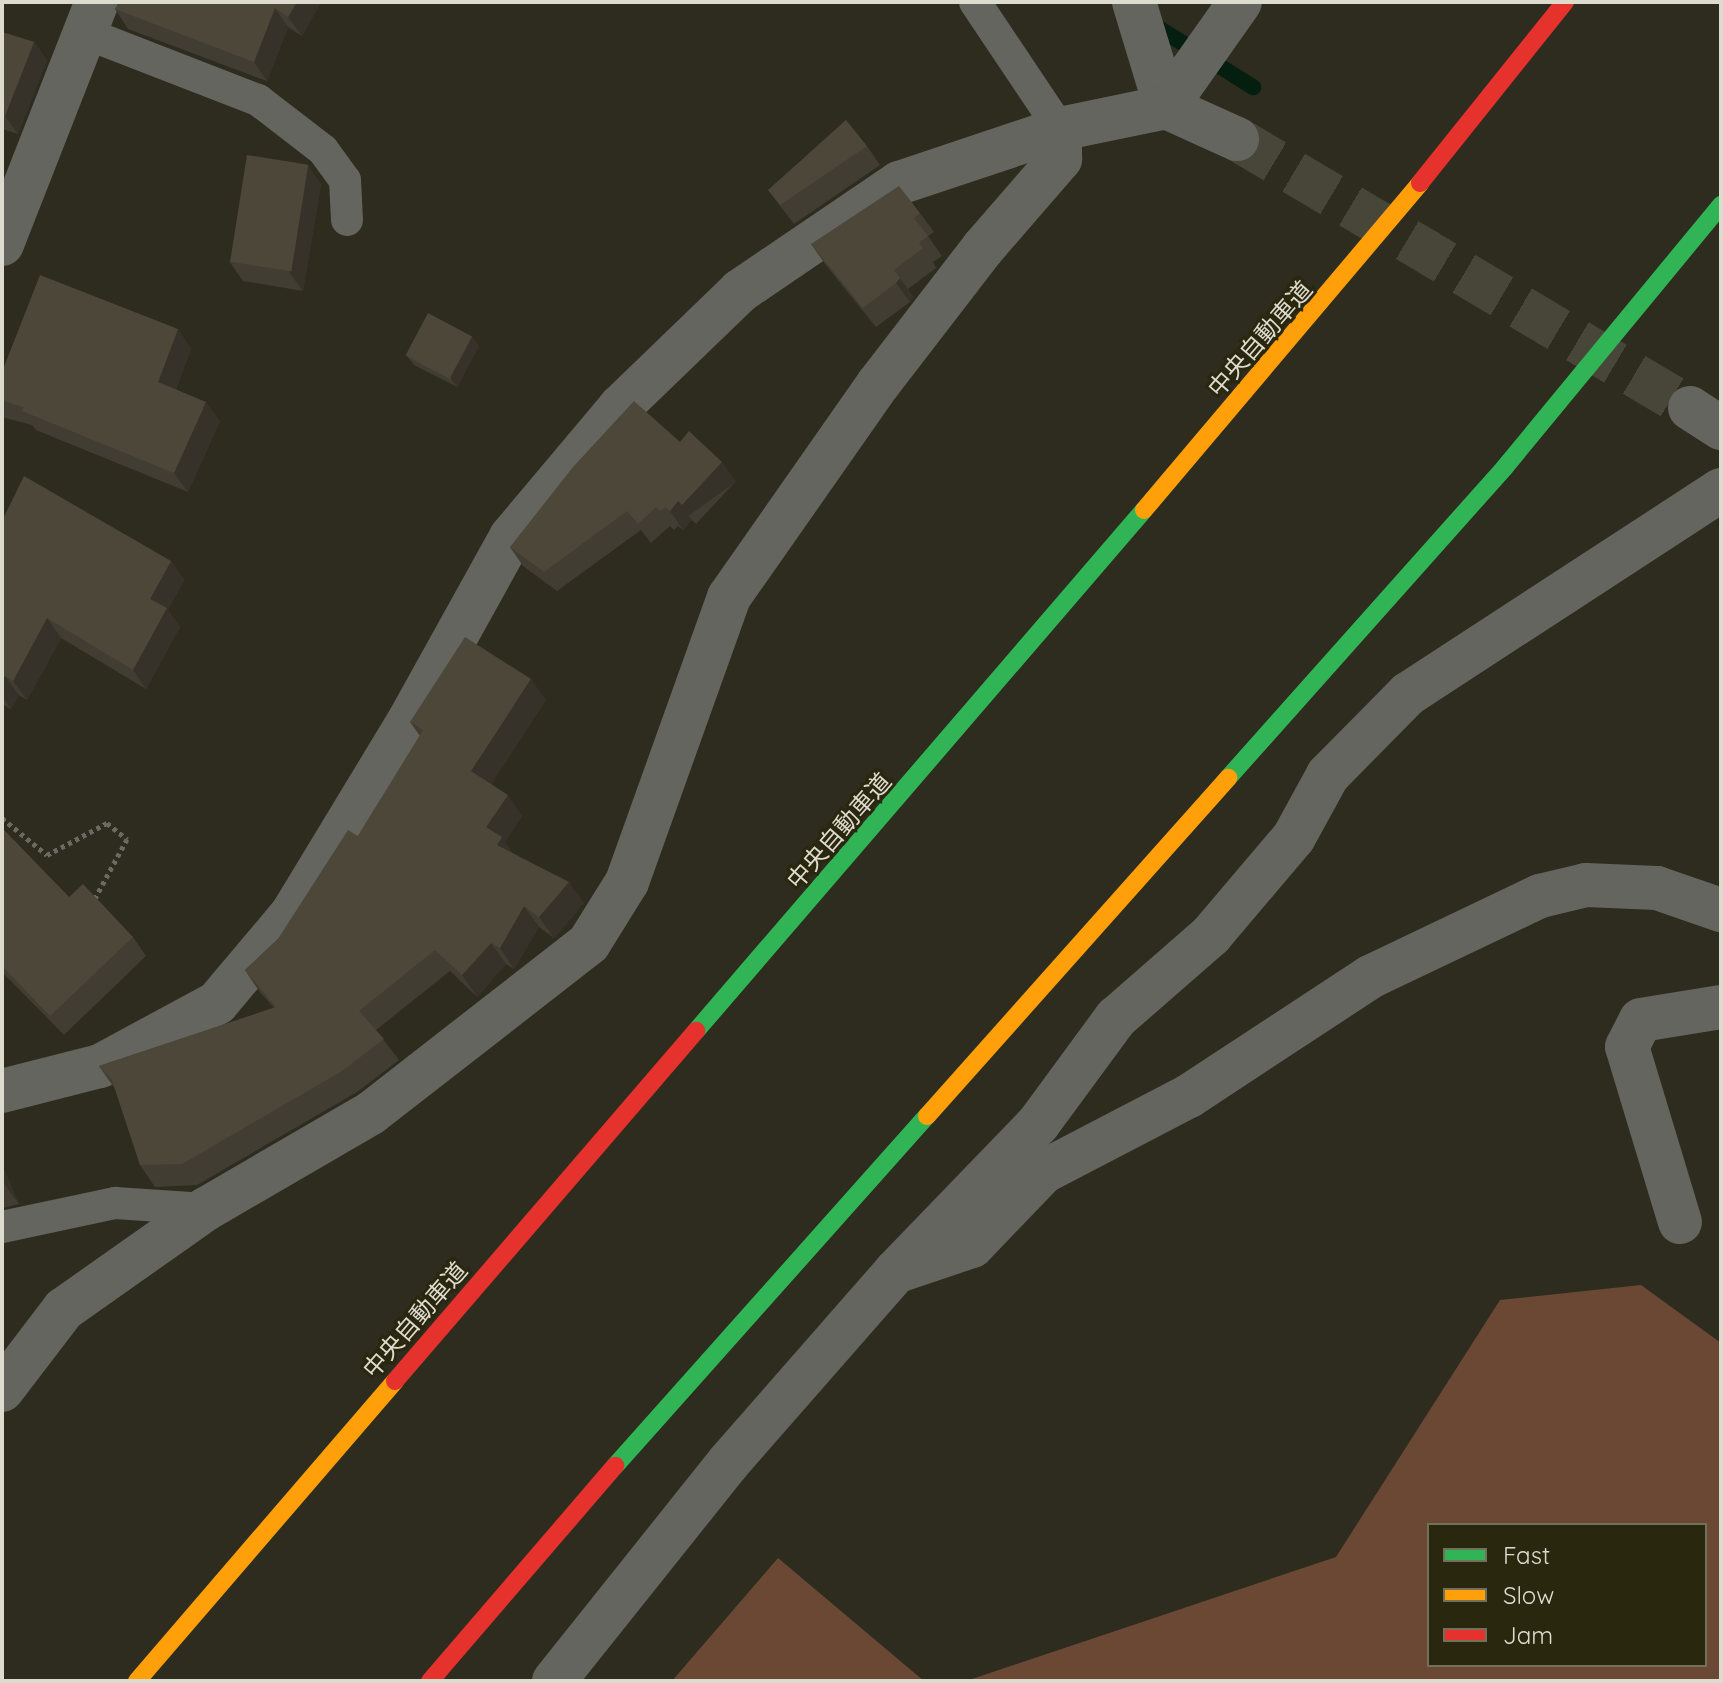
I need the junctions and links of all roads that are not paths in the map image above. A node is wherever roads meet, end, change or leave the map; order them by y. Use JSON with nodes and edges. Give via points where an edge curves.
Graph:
{"nodes":[{"id":1,"x":975,"y":2,"type":"edge"},
{"id":2,"x":1134,"y":2,"type":"edge"},
{"id":3,"x":1240,"y":2,"type":"edge"},
{"id":4,"x":1565,"y":2,"type":"edge"},
{"id":5,"x":91,"y":17,"type":"edge"},
{"id":6,"x":1166,"y":107,"type":"junction"},
{"id":7,"x":1060,"y":129,"type":"junction"},
{"id":8,"x":1237,"y":139,"type":"tunnel mouth"},
{"id":9,"x":1721,"y":205,"type":"edge"},
{"id":10,"x":347,"y":220,"type":"dead end"},
{"id":11,"x":2,"y":244,"type":"edge"},
{"id":12,"x":1721,"y":490,"type":"edge"},
{"id":13,"x":1721,"y":910,"type":"edge"},
{"id":14,"x":1721,"y":1007,"type":"edge"},
{"id":15,"x":2,"y":1091,"type":"edge"},
{"id":16,"x":206,"y":1209,"type":"junction"},
{"id":17,"x":1680,"y":1222,"type":"dead end"},
{"id":18,"x":2,"y":1227,"type":"edge"},
{"id":19,"x":895,"y":1272,"type":"junction"},
{"id":20,"x":2,"y":1390,"type":"edge"},
{"id":21,"x":137,"y":1681,"type":"edge"},
{"id":22,"x":430,"y":1681,"type":"edge"},
{"id":23,"x":554,"y":1681,"type":"edge"}],
"edges":[{"from":1,"to":7,"type":"lane"},
{"from":2,"to":6,"type":"street"},
{"from":3,"to":6,"type":"street"},
{"from":4,"to":21,"type":"highway","name":"中央自動車道","via":[[1336,287]]},
{"from":5,"to":10,"type":"lane","via":[[258,100],[323,150],[345,180]]},
{"from":5,"to":11,"type":"street"},
{"from":6,"to":7,"type":"street"},
{"from":6,"to":8,"type":"street"},
{"from":7,"to":15,"type":"street","via":[[899,183],[740,291],[620,407],[511,537],[409,721],[292,914],[217,1003],[100,1066]]},
{"from":7,"to":16,"type":"street","via":[[1060,159],[879,383],[729,597],[627,882],[589,943],[371,1113]]},
{"from":9,"to":22,"type":"highway","via":[[1505,467],[556,1532]]},
{"from":12,"to":19,"type":"street","via":[[1408,694],[1328,775],[1294,837],[1211,935],[1116,1018],[1038,1124]]},
{"from":13,"to":19,"type":"street","via":[[1657,888],[1586,885],[1540,896],[1370,977],[1189,1096],[1043,1172],[972,1246]]},
{"from":14,"to":17,"type":"street","via":[[1641,1020],[1627,1047]]},
{"from":16,"to":18,"type":"lane","via":[[115,1203]]},
{"from":16,"to":20,"type":"street","via":[[64,1309]]},
{"from":19,"to":23,"type":"street","via":[[728,1463]]}]}
